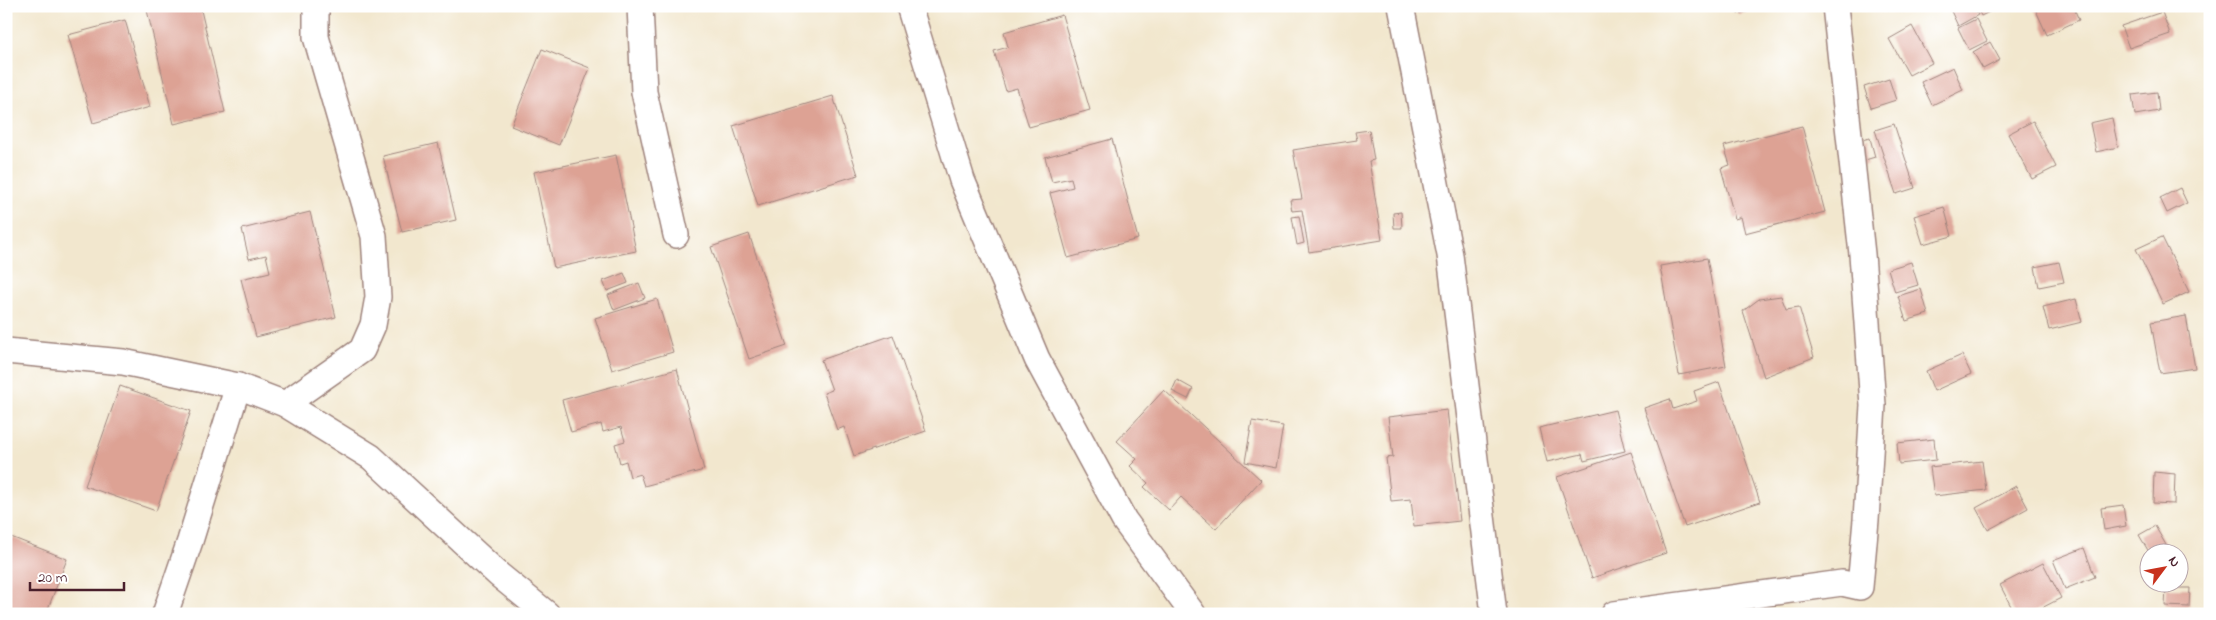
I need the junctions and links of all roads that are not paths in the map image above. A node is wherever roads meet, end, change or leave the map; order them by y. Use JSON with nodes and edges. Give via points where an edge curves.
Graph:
{"nodes":[{"id":1,"x":316,"y":6,"type":"edge"},
{"id":2,"x":640,"y":6,"type":"edge"},
{"id":3,"x":909,"y":6,"type":"edge"},
{"id":4,"x":1401,"y":6,"type":"edge"},
{"id":5,"x":1835,"y":6,"type":"edge"},
{"id":6,"x":676,"y":235,"type":"dead end"},
{"id":7,"x":6,"y":351,"type":"edge"},
{"id":8,"x":238,"y":386,"type":"junction"},
{"id":9,"x":285,"y":404,"type":"junction"},
{"id":10,"x":165,"y":614,"type":"edge"},
{"id":11,"x":547,"y":614,"type":"edge"},
{"id":12,"x":1193,"y":614,"type":"edge"},
{"id":13,"x":1494,"y":614,"type":"edge"},
{"id":14,"x":1614,"y":614,"type":"edge"}],
"edges":[{"from":1,"to":9,"type":"street","via":[[316,37],[374,236],[378,297],[373,325],[362,350]]},
{"from":2,"to":6,"type":"street","via":[[644,92]]},
{"from":3,"to":12,"type":"street","via":[[962,180],[1037,359],[1124,520]]},
{"from":4,"to":13,"type":"street","via":[[1450,255]]},
{"from":5,"to":14,"type":"street","via":[[1862,254],[1873,405],[1860,587],[1842,582]]},
{"from":7,"to":8,"type":"street","via":[[122,362]]},
{"from":8,"to":9,"type":"street"},
{"from":8,"to":10,"type":"street"},
{"from":9,"to":11,"type":"street","via":[[371,456],[499,575]]}]}
